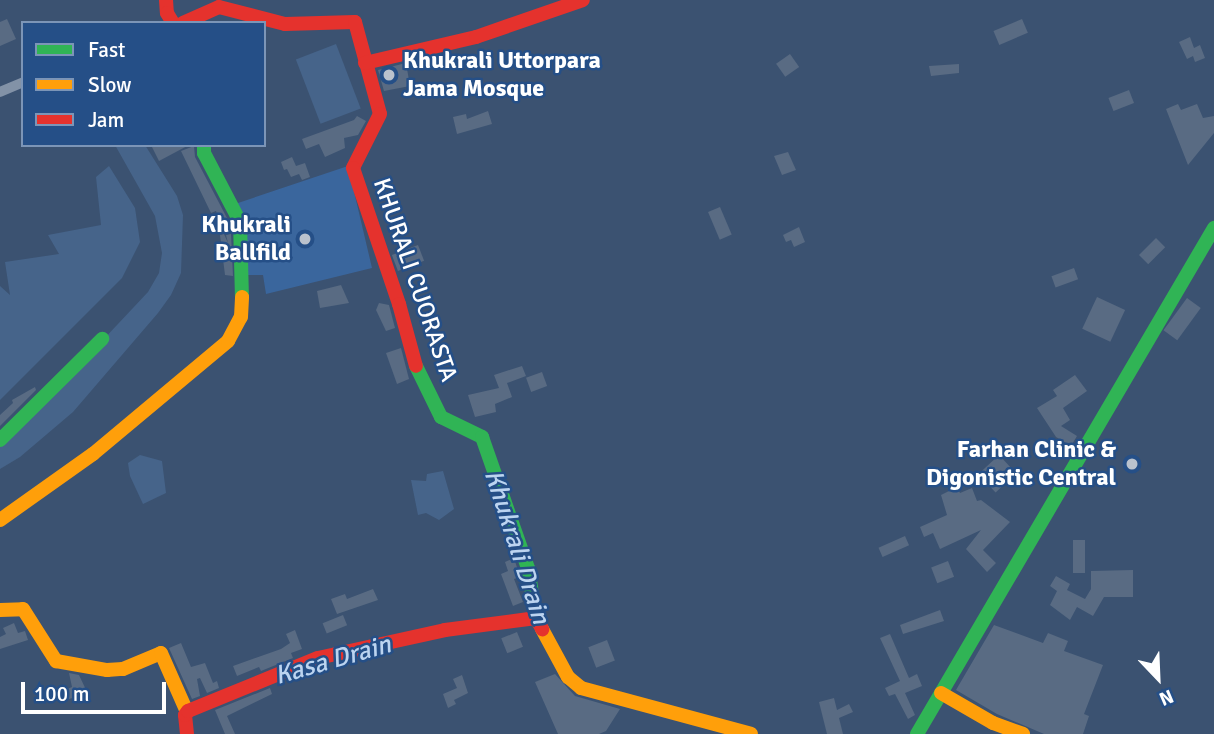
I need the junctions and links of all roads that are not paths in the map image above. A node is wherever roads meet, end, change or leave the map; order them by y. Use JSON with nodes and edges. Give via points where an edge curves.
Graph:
{"nodes":[{"id":1,"x":166,"y":0,"type":"edge"},
{"id":2,"x":583,"y":0,"type":"edge"},
{"id":3,"x":172,"y":21,"type":"edge"},
{"id":4,"x":188,"y":21,"type":"edge"},
{"id":5,"x":365,"y":63,"type":"junction"},
{"id":6,"x":21,"y":83,"type":"edge"},
{"id":7,"x":0,"y":92,"type":"edge"},
{"id":8,"x":204,"y":147,"type":"edge"},
{"id":9,"x":1214,"y":228,"type":"edge"},
{"id":10,"x":102,"y":339,"type":"dead end"},
{"id":11,"x":0,"y":440,"type":"edge"},
{"id":12,"x":0,"y":520,"type":"edge"},
{"id":13,"x":0,"y":610,"type":"edge"},
{"id":14,"x":536,"y":618,"type":"junction"},
{"id":15,"x":941,"y":692,"type":"junction"},
{"id":16,"x":187,"y":712,"type":"junction"},
{"id":17,"x":187,"y":734,"type":"edge"},
{"id":18,"x":751,"y":734,"type":"edge"},
{"id":19,"x":917,"y":734,"type":"edge"},
{"id":20,"x":1023,"y":734,"type":"edge"}],
"edges":[{"from":1,"to":3,"type":"main road"},
{"from":2,"to":5,"type":"main road","via":[[476,37]]},
{"from":4,"to":5,"type":"main road","name":"KHURALI CUORASTA","via":[[219,7],[285,24],[355,22]]},
{"from":5,"to":14,"type":"main road","name":"KHURALI CUORASTA","via":[[380,114],[353,168],[418,375],[441,417],[482,437],[528,568]]},
{"from":6,"to":7,"type":"street"},
{"from":8,"to":12,"type":"main road","via":[[240,222],[241,317],[228,341],[93,454]]},
{"from":9,"to":15,"type":"main road"},
{"from":10,"to":11,"type":"main road"},
{"from":13,"to":16,"type":"main road","via":[[29,614],[56,661],[123,669],[161,653]]},
{"from":14,"to":16,"type":"main road","via":[[445,630],[318,658]]},
{"from":14,"to":18,"type":"main road","name":"KHURALI CUORASTA","via":[[568,677],[581,688]]},
{"from":15,"to":19,"type":"main road"},
{"from":15,"to":20,"type":"main road","via":[[993,723]]},
{"from":16,"to":17,"type":"main road"}]}
